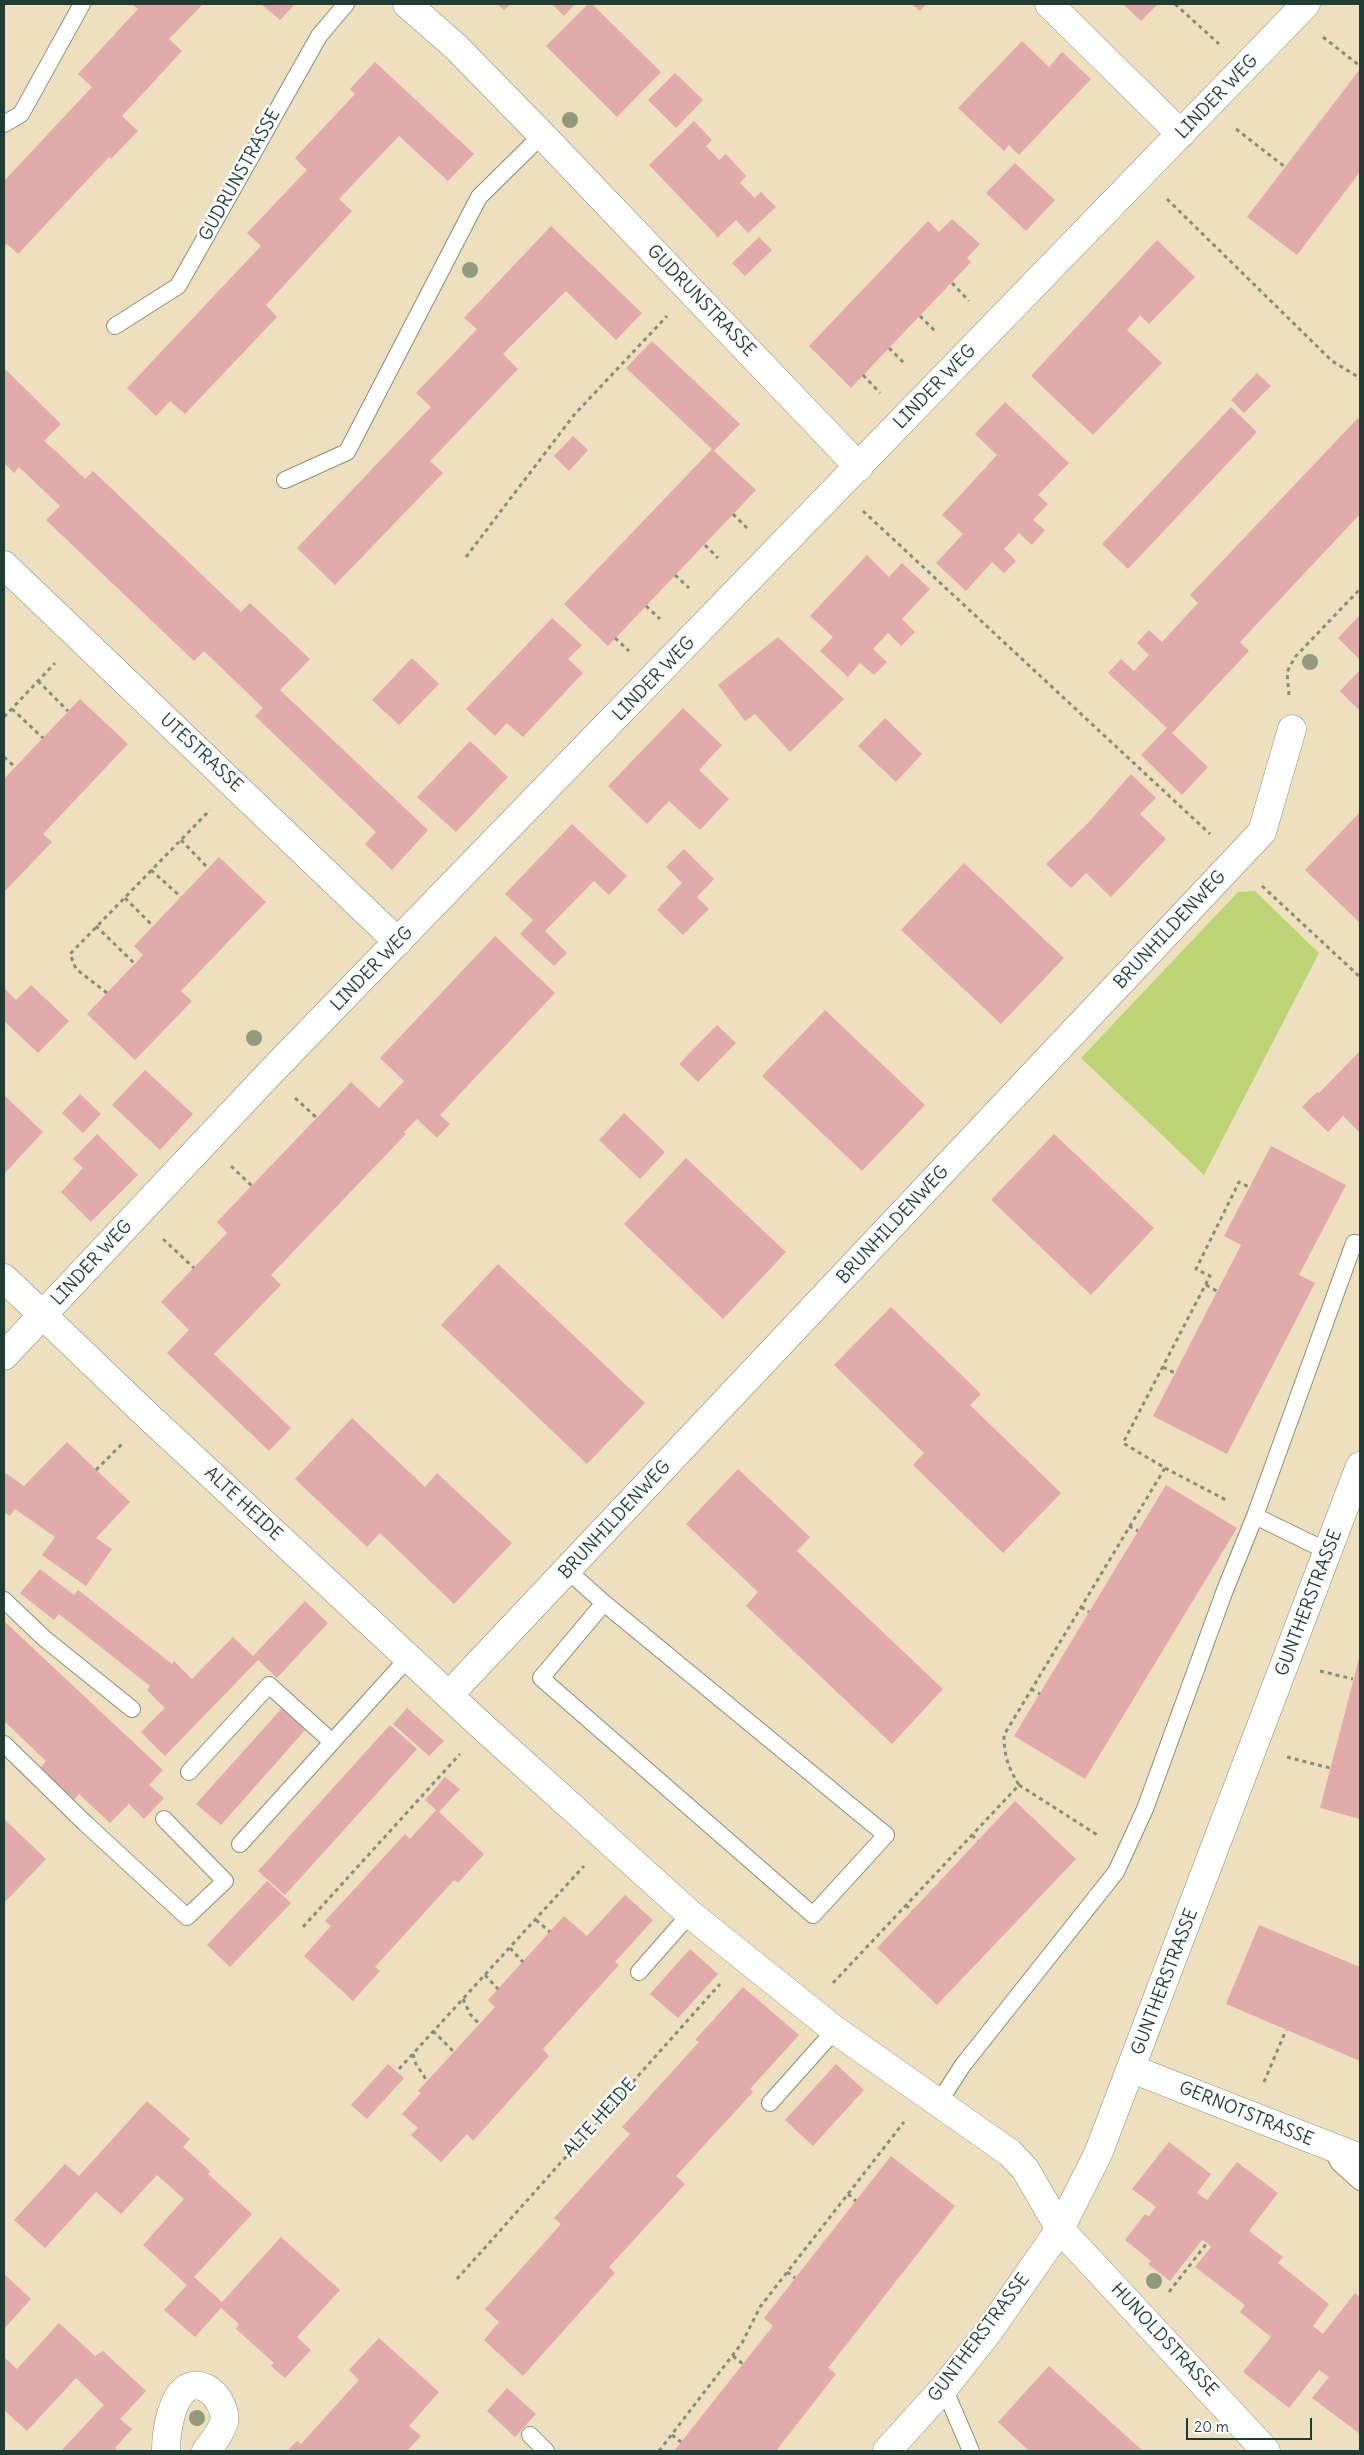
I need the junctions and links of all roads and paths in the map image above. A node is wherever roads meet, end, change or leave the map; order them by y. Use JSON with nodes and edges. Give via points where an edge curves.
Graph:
{"nodes":[{"id":1,"x":82,"y":4,"type":"edge"},
{"id":2,"x":346,"y":4,"type":"edge"},
{"id":3,"x":407,"y":4,"type":"edge"},
{"id":4,"x":1048,"y":4,"type":"edge"},
{"id":5,"x":1175,"y":4,"type":"edge"},
{"id":6,"x":1301,"y":10,"type":"edge"},
{"id":7,"x":1360,"y":66,"type":"edge"},
{"id":8,"x":1244,"y":68,"type":"junction"},
{"id":9,"x":1207,"y":106,"type":"junction"},
{"id":10,"x":4,"y":124,"type":"edge"},
{"id":11,"x":1181,"y":134,"type":"junction"},
{"id":12,"x":542,"y":135,"type":"junction"},
{"id":13,"x":1285,"y":167,"type":"dead end"},
{"id":14,"x":1138,"y":180,"type":"junction"},
{"id":15,"x":691,"y":290,"type":"junction"},
{"id":16,"x":115,"y":326,"type":"dead end"},
{"id":17,"x":1360,"y":378,"type":"edge"},
{"id":18,"x":859,"y":467,"type":"junction"},
{"id":19,"x":285,"y":480,"type":"dead end"},
{"id":20,"x":839,"y":488,"type":"junction"},
{"id":21,"x":466,"y":557,"type":"dead end"},
{"id":22,"x":4,"y":565,"type":"edge"},
{"id":23,"x":1360,"y":589,"type":"edge"},
{"id":24,"x":78,"y":638,"type":"junction"},
{"id":25,"x":38,"y":681,"type":"junction"},
{"id":26,"x":12,"y":709,"type":"junction"},
{"id":27,"x":68,"y":711,"type":"dead end"},
{"id":28,"x":4,"y":717,"type":"edge"},
{"id":29,"x":1292,"y":729,"type":"joint"},
{"id":30,"x":43,"y":738,"type":"dead end"},
{"id":31,"x":4,"y":757,"type":"edge"},
{"id":32,"x":15,"y":767,"type":"dead end"},
{"id":33,"x":234,"y":784,"type":"junction"},
{"id":34,"x":180,"y":840,"type":"junction"},
{"id":35,"x":1236,"y":860,"type":"junction"},
{"id":36,"x":208,"y":868,"type":"dead end"},
{"id":37,"x":151,"y":870,"type":"junction"},
{"id":38,"x":181,"y":897,"type":"dead end"},
{"id":39,"x":124,"y":898,"type":"junction"},
{"id":40,"x":96,"y":926,"type":"junction"},
{"id":41,"x":154,"y":926,"type":"dead end"},
{"id":42,"x":398,"y":942,"type":"junction"},
{"id":43,"x":135,"y":964,"type":"dead end"},
{"id":44,"x":1360,"y":977,"type":"edge"},
{"id":45,"x":107,"y":993,"type":"dead end"},
{"id":46,"x":1249,"y":1187,"type":"dead end"},
{"id":47,"x":138,"y":1214,"type":"junction"},
{"id":48,"x":1360,"y":1244,"type":"edge"},
{"id":49,"x":194,"y":1268,"type":"dead end"},
{"id":50,"x":4,"y":1278,"type":"edge"},
{"id":51,"x":1206,"y":1285,"type":"junction"},
{"id":52,"x":1218,"y":1291,"type":"dead end"},
{"id":53,"x":43,"y":1315,"type":"junction"},
{"id":54,"x":4,"y":1356,"type":"edge"},
{"id":55,"x":1163,"y":1367,"type":"junction"},
{"id":56,"x":1175,"y":1373,"type":"dead end"},
{"id":57,"x":1360,"y":1466,"type":"edge"},
{"id":58,"x":1164,"y":1468,"type":"junction"},
{"id":59,"x":1255,"y":1516,"type":"junction"},
{"id":60,"x":1352,"y":1518,"type":"edge"},
{"id":61,"x":1129,"y":1526,"type":"junction"},
{"id":62,"x":1138,"y":1531,"type":"dead end"},
{"id":63,"x":1329,"y":1552,"type":"junction"},
{"id":64,"x":567,"y":1570,"type":"junction"},
{"id":65,"x":4,"y":1600,"type":"edge"},
{"id":66,"x":604,"y":1603,"type":"junction"},
{"id":67,"x":1081,"y":1607,"type":"junction"},
{"id":68,"x":1089,"y":1612,"type":"dead end"},
{"id":69,"x":409,"y":1657,"type":"junction"},
{"id":70,"x":1031,"y":1689,"type":"junction"},
{"id":71,"x":1040,"y":1694,"type":"dead end"},
{"id":72,"x":449,"y":1695,"type":"junction"},
{"id":73,"x":132,"y":1709,"type":"dead end"},
{"id":74,"x":484,"y":1728,"type":"junction"},
{"id":75,"x":331,"y":1741,"type":"junction"},
{"id":76,"x":4,"y":1744,"type":"edge"},
{"id":77,"x":1254,"y":1748,"type":"junction"},
{"id":78,"x":1330,"y":1768,"type":"dead end"},
{"id":79,"x":188,"y":1772,"type":"dead end"},
{"id":80,"x":1019,"y":1784,"type":"junction"},
{"id":81,"x":164,"y":1819,"type":"dead end"},
{"id":82,"x":972,"y":1835,"type":"junction"},
{"id":83,"x":608,"y":1840,"type":"junction"},
{"id":84,"x":978,"y":1841,"type":"dead end"},
{"id":85,"x":240,"y":1844,"type":"dead end"},
{"id":86,"x":1126,"y":1853,"type":"junction"},
{"id":87,"x":906,"y":1905,"type":"junction"},
{"id":88,"x":912,"y":1911,"type":"dead end"},
{"id":89,"x":690,"y":1914,"type":"junction"},
{"id":90,"x":536,"y":1920,"type":"junction"},
{"id":91,"x":303,"y":1927,"type":"dead end"},
{"id":92,"x":550,"y":1932,"type":"dead end"},
{"id":93,"x":510,"y":1948,"type":"junction"},
{"id":94,"x":744,"y":1957,"type":"junction"},
{"id":95,"x":523,"y":1962,"type":"dead end"},
{"id":96,"x":639,"y":1972,"type":"dead end"},
{"id":97,"x":485,"y":1976,"type":"junction"},
{"id":98,"x":498,"y":1989,"type":"dead end"},
{"id":99,"x":463,"y":1999,"type":"junction"},
{"id":100,"x":808,"y":2009,"type":"junction"},
{"id":101,"x":478,"y":2024,"type":"dead end"},
{"id":102,"x":835,"y":2030,"type":"junction"},
{"id":103,"x":1286,"y":2030,"type":"dead end"},
{"id":104,"x":434,"y":2031,"type":"junction"},
{"id":105,"x":454,"y":2052,"type":"dead end"},
{"id":106,"x":413,"y":2054,"type":"junction"},
{"id":107,"x":399,"y":2069,"type":"dead end"},
{"id":108,"x":1132,"y":2069,"type":"junction"},
{"id":109,"x":427,"y":2081,"type":"dead end"},
{"id":110,"x":933,"y":2098,"type":"junction"},
{"id":111,"x":770,"y":2103,"type":"dead end"},
{"id":112,"x":1251,"y":2116,"type":"junction"},
{"id":113,"x":1331,"y":2148,"type":"junction"},
{"id":114,"x":1360,"y":2158,"type":"edge"},
{"id":115,"x":1360,"y":2182,"type":"edge"},
{"id":116,"x":848,"y":2194,"type":"junction"},
{"id":117,"x":856,"y":2201,"type":"dead end"},
{"id":118,"x":1060,"y":2229,"type":"junction"},
{"id":119,"x":1206,"y":2243,"type":"dead end"},
{"id":120,"x":787,"y":2272,"type":"junction"},
{"id":121,"x":795,"y":2278,"type":"dead end"},
{"id":122,"x":457,"y":2279,"type":"dead end"},
{"id":123,"x":1146,"y":2321,"type":"junction"},
{"id":124,"x":733,"y":2356,"type":"junction"},
{"id":125,"x":743,"y":2364,"type":"dead end"},
{"id":126,"x":944,"y":2388,"type":"junction"},
{"id":127,"x":530,"y":2435,"type":"dead end"},
{"id":128,"x":672,"y":2435,"type":"junction"},
{"id":129,"x":681,"y":2442,"type":"dead end"},
{"id":130,"x":166,"y":2451,"type":"edge"},
{"id":131,"x":206,"y":2451,"type":"edge"},
{"id":132,"x":546,"y":2451,"type":"edge"},
{"id":133,"x":659,"y":2451,"type":"edge"},
{"id":134,"x":887,"y":2451,"type":"edge"},
{"id":135,"x":971,"y":2451,"type":"edge"},
{"id":136,"x":1266,"y":2451,"type":"edge"}],
"edges":[{"from":1,"to":10,"type":"lane","via":[[21,114]]},
{"from":2,"to":16,"type":"lane","name":"GUDRUNSTRASSE","via":[[319,36],[178,286]]},
{"from":3,"to":12,"type":"street","name":"GUDRUNSTRASSE","via":[[456,48]]},
{"from":4,"to":11,"type":"street"},
{"from":5,"to":8,"type":"path"},
{"from":6,"to":7,"type":"path"},
{"from":6,"to":8,"type":"street","name":"LINDER WEG"},
{"from":8,"to":9,"type":"street","name":"LINDER WEG"},
{"from":9,"to":11,"type":"street","name":"LINDER WEG"},
{"from":9,"to":13,"type":"path"},
{"from":11,"to":14,"type":"street","name":"LINDER WEG"},
{"from":12,"to":15,"type":"street","name":"GUDRUNSTRASSE"},
{"from":12,"to":19,"type":"lane","via":[[479,197],[346,452]]},
{"from":14,"to":17,"type":"path","via":[[1162,195],[1332,361]]},
{"from":14,"to":18,"type":"street","name":"LINDER WEG"},
{"from":15,"to":18,"type":"street","name":"GUDRUNSTRASSE"},
{"from":15,"to":21,"type":"path","via":[[574,416]]},
{"from":18,"to":20,"type":"street","name":"LINDER WEG"},
{"from":20,"to":35,"type":"path"},
{"from":20,"to":42,"type":"street","name":"LINDER WEG"},
{"from":22,"to":24,"type":"street","name":"UTESTRASSE"},
{"from":23,"to":29,"type":"path","via":[[1295,657],[1287,672]]},
{"from":24,"to":25,"type":"path"},
{"from":24,"to":33,"type":"street","name":"UTESTRASSE"},
{"from":25,"to":26,"type":"path"},
{"from":25,"to":27,"type":"path"},
{"from":26,"to":28,"type":"path"},
{"from":26,"to":30,"type":"path"},
{"from":29,"to":35,"type":"street","name":"BRUNHILDENWEG","via":[[1262,832]]},
{"from":31,"to":32,"type":"path"},
{"from":33,"to":34,"type":"path"},
{"from":33,"to":42,"type":"street","name":"UTESTRASSE"},
{"from":34,"to":36,"type":"path"},
{"from":34,"to":37,"type":"path"},
{"from":35,"to":44,"type":"path"},
{"from":35,"to":64,"type":"street","name":"BRUNHILDENWEG"},
{"from":37,"to":38,"type":"path"},
{"from":37,"to":39,"type":"path"},
{"from":39,"to":40,"type":"path"},
{"from":39,"to":41,"type":"path"},
{"from":40,"to":43,"type":"path"},
{"from":40,"to":45,"type":"path","via":[[70,954],[76,969]]},
{"from":42,"to":47,"type":"street","name":"LINDER WEG"},
{"from":46,"to":51,"type":"path","via":[[1239,1182],[1196,1269],[1210,1276]]},
{"from":47,"to":49,"type":"path"},
{"from":47,"to":53,"type":"street","name":"LINDER WEG"},
{"from":48,"to":59,"type":"lane","via":[[1354,1243]]},
{"from":50,"to":53,"type":"street","name":"ALTE HEIDE"},
{"from":51,"to":52,"type":"path"},
{"from":51,"to":55,"type":"path"},
{"from":53,"to":54,"type":"street","name":"LINDER WEG"},
{"from":53,"to":69,"type":"street","name":"ALTE HEIDE"},
{"from":55,"to":56,"type":"path"},
{"from":55,"to":58,"type":"path","via":[[1123,1443]]},
{"from":57,"to":60,"type":"street","name":"GUNTHERSTRASSE"},
{"from":58,"to":59,"type":"path"},
{"from":58,"to":61,"type":"path"},
{"from":59,"to":63,"type":"lane"},
{"from":59,"to":86,"type":"lane"},
{"from":60,"to":63,"type":"street","name":"GUNTHERSTRASSE"},
{"from":61,"to":62,"type":"path"},
{"from":61,"to":67,"type":"path"},
{"from":63,"to":77,"type":"street","name":"GUNTHERSTRASSE"},
{"from":64,"to":66,"type":"lane"},
{"from":64,"to":72,"type":"street","name":"BRUNHILDENWEG"},
{"from":65,"to":73,"type":"lane"},
{"from":66,"to":66,"type":"lane","via":[[541,1678],[813,1915],[886,1835]]},
{"from":67,"to":68,"type":"path"},
{"from":67,"to":70,"type":"path"},
{"from":69,"to":72,"type":"street","name":"ALTE HEIDE"},
{"from":69,"to":75,"type":"lane"},
{"from":70,"to":71,"type":"path"},
{"from":70,"to":80,"type":"path","via":[[1004,1735],[1006,1760]]},
{"from":72,"to":74,"type":"street","name":"ALTE HEIDE"},
{"from":74,"to":83,"type":"street","name":"ALTE HEIDE"},
{"from":74,"to":91,"type":"path"},
{"from":75,"to":79,"type":"lane","via":[[269,1685]]},
{"from":75,"to":85,"type":"lane"},
{"from":76,"to":81,"type":"lane","via":[[187,1917],[225,1881]]},
{"from":77,"to":78,"type":"path"},
{"from":77,"to":108,"type":"street","name":"GUNTHERSTRASSE"},
{"from":80,"to":82,"type":"path"},
{"from":80,"to":86,"type":"path"},
{"from":82,"to":84,"type":"path"},
{"from":82,"to":87,"type":"path"},
{"from":83,"to":89,"type":"street","name":"ALTE HEIDE"},
{"from":83,"to":90,"type":"path"},
{"from":86,"to":110,"type":"lane","via":[[1116,1872]]},
{"from":87,"to":88,"type":"path"},
{"from":87,"to":100,"type":"path"},
{"from":89,"to":94,"type":"street","name":"ALTE HEIDE"},
{"from":89,"to":96,"type":"lane"},
{"from":90,"to":92,"type":"path"},
{"from":90,"to":93,"type":"path"},
{"from":93,"to":95,"type":"path"},
{"from":93,"to":97,"type":"path"},
{"from":94,"to":100,"type":"street","name":"ALTE HEIDE"},
{"from":94,"to":122,"type":"path","name":"ALTE HEIDE"},
{"from":97,"to":98,"type":"path"},
{"from":97,"to":99,"type":"path"},
{"from":99,"to":101,"type":"path"},
{"from":99,"to":104,"type":"path"},
{"from":100,"to":102,"type":"street","name":"ALTE HEIDE"},
{"from":102,"to":110,"type":"street","name":"ALTE HEIDE"},
{"from":102,"to":111,"type":"lane"},
{"from":103,"to":112,"type":"path"},
{"from":104,"to":105,"type":"path"},
{"from":104,"to":106,"type":"path"},
{"from":106,"to":107,"type":"path"},
{"from":106,"to":109,"type":"path"},
{"from":108,"to":112,"type":"street","name":"GERNOTSTRASSE"},
{"from":108,"to":118,"type":"street","name":"GUNTHERSTRASSE","via":[[1098,2154]]},
{"from":110,"to":116,"type":"path"},
{"from":110,"to":118,"type":"street","name":"ALTE HEIDE","via":[[1010,2153],[1030,2177]]},
{"from":112,"to":113,"type":"street","name":"GERNOTSTRASSE"},
{"from":113,"to":114,"type":"street","name":"GERNOTSTRASSE"},
{"from":113,"to":115,"type":"lane","via":[[1339,2163]]},
{"from":116,"to":117,"type":"path"},
{"from":116,"to":120,"type":"path"},
{"from":118,"to":123,"type":"street","name":"HUNOLDSTRASSE"},
{"from":118,"to":126,"type":"street","name":"GUNTHERSTRASSE","via":[[989,2331]]},
{"from":119,"to":123,"type":"path"},
{"from":120,"to":121,"type":"path"},
{"from":120,"to":124,"type":"path","via":[[760,2307]]},
{"from":123,"to":136,"type":"street","name":"HUNOLDSTRASSE"},
{"from":124,"to":125,"type":"path"},
{"from":124,"to":128,"type":"path"},
{"from":126,"to":134,"type":"street","name":"GUNTHERSTRASSE"},
{"from":126,"to":135,"type":"lane"},
{"from":127,"to":132,"type":"lane"},
{"from":128,"to":129,"type":"path"},
{"from":128,"to":133,"type":"path"},
{"from":130,"to":131,"type":"street","via":[[174,2405],[191,2386],[202,2386],[223,2408],[224,2421]]}]}
